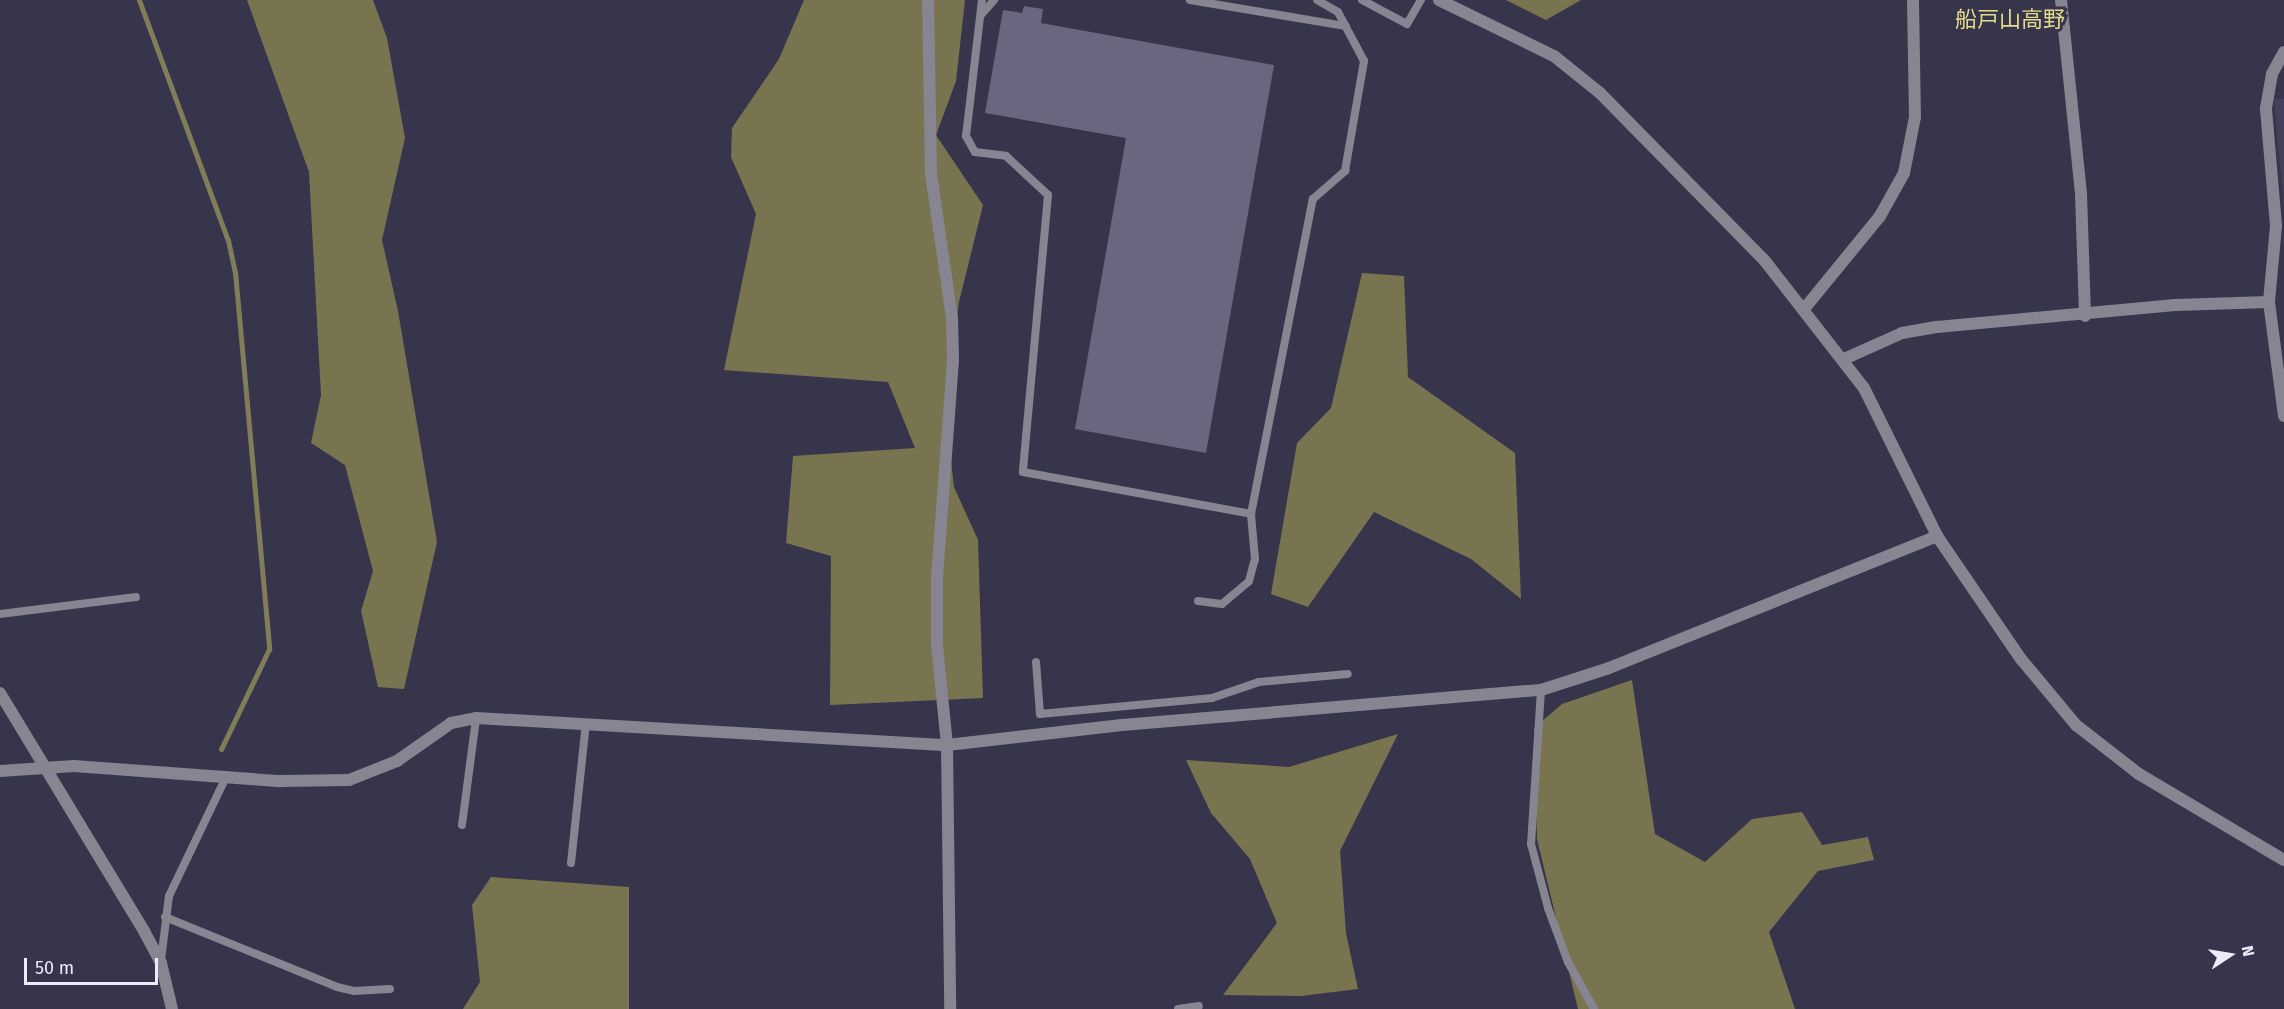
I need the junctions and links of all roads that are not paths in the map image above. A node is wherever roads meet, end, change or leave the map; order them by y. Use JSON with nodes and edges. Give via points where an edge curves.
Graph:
{"nodes":[{"id":1,"x":928,"y":0,"type":"edge"},
{"id":2,"x":982,"y":0,"type":"edge"},
{"id":3,"x":994,"y":0,"type":"edge"},
{"id":4,"x":1190,"y":0,"type":"edge"},
{"id":5,"x":1317,"y":0,"type":"edge"},
{"id":6,"x":1362,"y":0,"type":"edge"},
{"id":7,"x":1421,"y":0,"type":"edge"},
{"id":8,"x":1439,"y":0,"type":"edge"},
{"id":9,"x":1913,"y":0,"type":"edge"},
{"id":10,"x":2061,"y":0,"type":"edge"},
{"id":11,"x":980,"y":16,"type":"junction"},
{"id":12,"x":1346,"y":26,"type":"junction"},
{"id":13,"x":2284,"y":52,"type":"edge"},
{"id":14,"x":2269,"y":302,"type":"junction"},
{"id":15,"x":1804,"y":309,"type":"junction"},
{"id":16,"x":2085,"y":316,"type":"junction"},
{"id":17,"x":1844,"y":360,"type":"junction"},
{"id":18,"x":2284,"y":416,"type":"edge"},
{"id":19,"x":1251,"y":514,"type":"junction"},
{"id":20,"x":1937,"y":536,"type":"junction"},
{"id":21,"x":136,"y":597,"type":"dead end"},
{"id":22,"x":1198,"y":601,"type":"dead end"},
{"id":23,"x":0,"y":614,"type":"edge"},
{"id":24,"x":1036,"y":662,"type":"dead end"},
{"id":25,"x":1348,"y":674,"type":"dead end"},
{"id":26,"x":1541,"y":690,"type":"junction"},
{"id":27,"x":0,"y":693,"type":"edge"},
{"id":28,"x":476,"y":718,"type":"junction"},
{"id":29,"x":586,"y":723,"type":"junction"},
{"id":30,"x":947,"y":745,"type":"junction"},
{"id":31,"x":43,"y":767,"type":"junction"},
{"id":32,"x":0,"y":771,"type":"edge"},
{"id":33,"x":226,"y":777,"type":"junction"},
{"id":34,"x":462,"y":825,"type":"dead end"},
{"id":35,"x":2284,"y":860,"type":"edge"},
{"id":36,"x":571,"y":863,"type":"dead end"},
{"id":37,"x":165,"y":917,"type":"junction"},
{"id":38,"x":161,"y":963,"type":"junction"},
{"id":39,"x":390,"y":989,"type":"dead end"},
{"id":40,"x":1199,"y":1006,"type":"dead end"},
{"id":41,"x":172,"y":1009,"type":"edge"},
{"id":42,"x":950,"y":1009,"type":"edge"},
{"id":43,"x":1178,"y":1009,"type":"edge"},
{"id":44,"x":1594,"y":1009,"type":"edge"}],
"edges":[{"from":1,"to":30,"type":"street","via":[[931,174],[953,360],[938,578],[937,645]]},
{"from":2,"to":11,"type":"lane"},
{"from":3,"to":11,"type":"lane"},
{"from":4,"to":12,"type":"lane"},
{"from":5,"to":12,"type":"lane","via":[[1338,12]]},
{"from":6,"to":7,"type":"lane","via":[[1407,24]]},
{"from":8,"to":15,"type":"street","via":[[1554,56],[1600,93],[1728,222]]},
{"from":9,"to":15,"type":"street","via":[[1915,117],[1904,173],[1880,216]]},
{"from":10,"to":16,"type":"street","via":[[2081,194]]},
{"from":11,"to":19,"type":"lane","via":[[966,136],[975,152],[1006,156],[1048,195],[1023,472]]},
{"from":12,"to":19,"type":"lane","via":[[1364,61],[1345,171],[1313,199]]},
{"from":13,"to":14,"type":"street","via":[[2266,94],[2276,226]]},
{"from":14,"to":16,"type":"street","via":[[2175,305]]},
{"from":14,"to":18,"type":"street"},
{"from":15,"to":17,"type":"street"},
{"from":16,"to":17,"type":"street","via":[[1902,333]]},
{"from":17,"to":20,"type":"street","via":[[1885,426]]},
{"from":19,"to":22,"type":"lane","via":[[1255,560],[1249,581],[1222,604]]},
{"from":20,"to":26,"type":"street","via":[[1609,668]]},
{"from":20,"to":35,"type":"street","via":[[2021,659],[2076,725],[2139,774]]},
{"from":21,"to":23,"type":"lane"},
{"from":24,"to":25,"type":"lane","via":[[1040,714],[1212,698],[1259,682]]},
{"from":26,"to":30,"type":"street","via":[[1122,725]]},
{"from":26,"to":44,"type":"lane","via":[[1531,844],[1568,962]]},
{"from":27,"to":31,"type":"street"},
{"from":28,"to":29,"type":"street"},
{"from":28,"to":33,"type":"street","via":[[451,723],[397,762],[349,780]]},
{"from":28,"to":34,"type":"lane"},
{"from":29,"to":30,"type":"street"},
{"from":29,"to":36,"type":"lane"},
{"from":30,"to":42,"type":"street"},
{"from":31,"to":32,"type":"street"},
{"from":31,"to":33,"type":"street"},
{"from":31,"to":38,"type":"street"},
{"from":33,"to":37,"type":"lane","via":[[168,896]]},
{"from":37,"to":38,"type":"lane"},
{"from":37,"to":39,"type":"lane","via":[[337,987],[354,991]]},
{"from":38,"to":41,"type":"street"},
{"from":40,"to":43,"type":"lane"}]}
